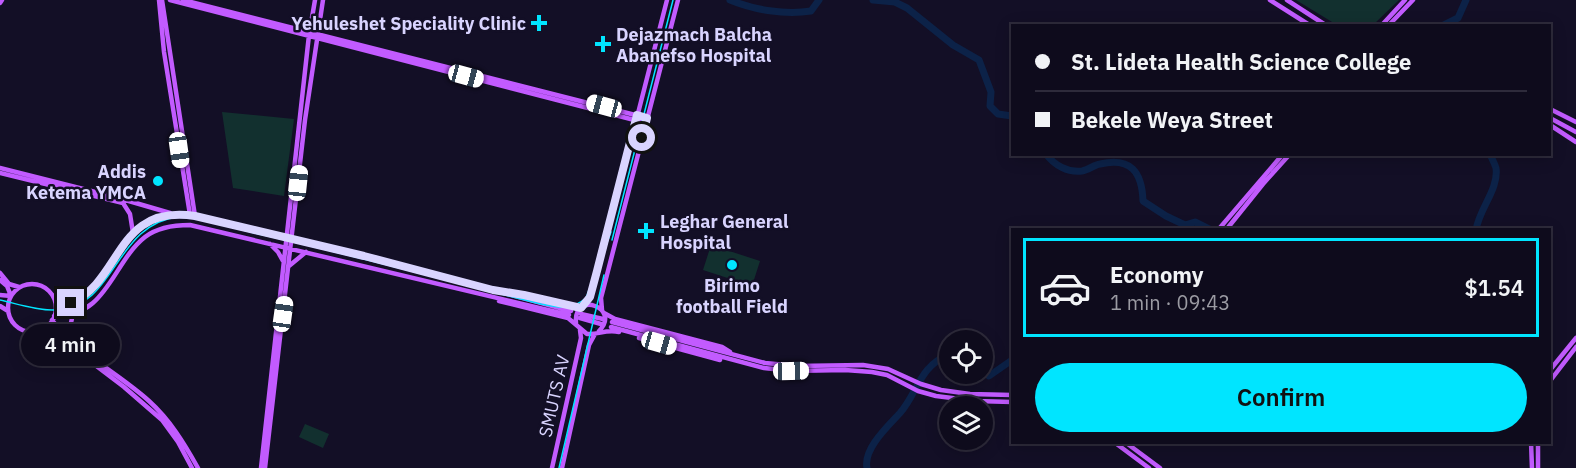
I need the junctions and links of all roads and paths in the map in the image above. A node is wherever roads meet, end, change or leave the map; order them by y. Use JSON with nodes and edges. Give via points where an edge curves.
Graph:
{"nodes":[{"id":1,"x":160,"y":0,"type":"edge"},
{"id":2,"x":170,"y":0,"type":"edge"},
{"id":3,"x":183,"y":0,"type":"edge"},
{"id":4,"x":315,"y":0,"type":"edge"},
{"id":5,"x":323,"y":0,"type":"edge"},
{"id":6,"x":667,"y":0,"type":"edge"},
{"id":7,"x":678,"y":0,"type":"edge"},
{"id":8,"x":1270,"y":0,"type":"edge"},
{"id":9,"x":1287,"y":0,"type":"edge"},
{"id":10,"x":1405,"y":0,"type":"edge"},
{"id":11,"x":1413,"y":0,"type":"edge"},
{"id":12,"x":1308,"y":24,"type":"edge"},
{"id":13,"x":1324,"y":24,"type":"edge"},
{"id":14,"x":1387,"y":24,"type":"edge"},
{"id":15,"x":309,"y":33,"type":"junction"},
{"id":16,"x":317,"y":35,"type":"junction"},
{"id":17,"x":1551,"y":109,"type":"edge"},
{"id":18,"x":636,"y":118,"type":"junction"},
{"id":19,"x":1551,"y":118,"type":"edge"},
{"id":20,"x":646,"y":120,"type":"junction"},
{"id":21,"x":1576,"y":121,"type":"edge"},
{"id":22,"x":1551,"y":125,"type":"edge"},
{"id":23,"x":1576,"y":132,"type":"edge"},
{"id":24,"x":1576,"y":142,"type":"edge"},
{"id":25,"x":1281,"y":156,"type":"edge"},
{"id":26,"x":1288,"y":156,"type":"edge"},
{"id":27,"x":0,"y":168,"type":"edge"},
{"id":28,"x":0,"y":173,"type":"edge"},
{"id":29,"x":172,"y":214,"type":"junction"},
{"id":30,"x":193,"y":215,"type":"junction"},
{"id":31,"x":1220,"y":228,"type":"edge"},
{"id":32,"x":1228,"y":228,"type":"edge"},
{"id":33,"x":133,"y":234,"type":"junction"},
{"id":34,"x":288,"y":238,"type":"junction"},
{"id":35,"x":269,"y":244,"type":"junction"},
{"id":36,"x":287,"y":248,"type":"junction"},
{"id":37,"x":306,"y":252,"type":"junction"},
{"id":38,"x":283,"y":261,"type":"junction"},
{"id":39,"x":288,"y":266,"type":"junction"},
{"id":40,"x":0,"y":273,"type":"edge"},
{"id":41,"x":0,"y":280,"type":"edge"},
{"id":42,"x":95,"y":286,"type":"junction"},
{"id":43,"x":19,"y":287,"type":"junction"},
{"id":44,"x":458,"y":288,"type":"junction"},
{"id":45,"x":498,"y":292,"type":"junction"},
{"id":46,"x":102,"y":294,"type":"junction"},
{"id":47,"x":0,"y":295,"type":"edge"},
{"id":48,"x":11,"y":296,"type":"junction"},
{"id":49,"x":0,"y":306,"type":"edge"},
{"id":50,"x":56,"y":306,"type":"junction"},
{"id":51,"x":8,"y":311,"type":"junction"},
{"id":52,"x":581,"y":312,"type":"junction"},
{"id":53,"x":603,"y":312,"type":"junction"},
{"id":54,"x":73,"y":314,"type":"junction"},
{"id":55,"x":53,"y":318,"type":"junction"},
{"id":56,"x":602,"y":322,"type":"dead end"},
{"id":57,"x":45,"y":327,"type":"junction"},
{"id":58,"x":579,"y":328,"type":"junction"},
{"id":59,"x":596,"y":333,"type":"junction"},
{"id":60,"x":1576,"y":338,"type":"edge"},
{"id":61,"x":72,"y":340,"type":"junction"},
{"id":62,"x":1576,"y":347,"type":"edge"},
{"id":63,"x":732,"y":354,"type":"junction"},
{"id":64,"x":732,"y":360,"type":"junction"},
{"id":65,"x":1551,"y":369,"type":"edge"},
{"id":66,"x":1551,"y":380,"type":"edge"},
{"id":67,"x":1011,"y":395,"type":"edge"},
{"id":68,"x":1011,"y":402,"type":"edge"},
{"id":69,"x":1117,"y":444,"type":"edge"},
{"id":70,"x":1128,"y":444,"type":"edge"},
{"id":71,"x":1531,"y":444,"type":"edge"},
{"id":72,"x":1538,"y":444,"type":"edge"},
{"id":73,"x":192,"y":468,"type":"edge"},
{"id":74,"x":198,"y":468,"type":"edge"},
{"id":75,"x":263,"y":468,"type":"edge"},
{"id":76,"x":552,"y":468,"type":"edge"},
{"id":77,"x":562,"y":468,"type":"edge"},
{"id":78,"x":1149,"y":468,"type":"edge"},
{"id":79,"x":1160,"y":468,"type":"edge"},
{"id":80,"x":1532,"y":468,"type":"edge"},
{"id":81,"x":1538,"y":468,"type":"edge"}],
"edges":[{"from":1,"to":30,"type":"main road"},
{"from":2,"to":15,"type":"main road"},
{"from":3,"to":15,"type":"main road"},
{"from":4,"to":15,"type":"main road"},
{"from":5,"to":16,"type":"main road"},
{"from":6,"to":18,"type":"main road"},
{"from":7,"to":20,"type":"main road"},
{"from":8,"to":12,"type":"main road"},
{"from":9,"to":13,"type":"main road"},
{"from":10,"to":14,"type":"main road"},
{"from":11,"to":14,"type":"main road"},
{"from":15,"to":16,"type":"main road"},
{"from":15,"to":34,"type":"main road"},
{"from":16,"to":18,"type":"main road"},
{"from":16,"to":34,"type":"main road"},
{"from":17,"to":21,"type":"main road"},
{"from":18,"to":20,"type":"main road"},
{"from":18,"to":52,"type":"main road","via":[[590,297]]},
{"from":19,"to":23,"type":"main road"},
{"from":20,"to":53,"type":"main road","via":[[601,298]]},
{"from":22,"to":24,"type":"main road"},
{"from":25,"to":31,"type":"main road"},
{"from":26,"to":32,"type":"main road"},
{"from":27,"to":29,"type":"main road"},
{"from":28,"to":33,"type":"main road","via":[[123,203]]},
{"from":29,"to":30,"type":"main road"},
{"from":29,"to":33,"type":"main road","via":[[145,224]]},
{"from":30,"to":34,"type":"main road"},
{"from":33,"to":42,"type":"main road"},
{"from":34,"to":36,"type":"main road"},
{"from":34,"to":45,"type":"main road"},
{"from":35,"to":36,"type":"main road"},
{"from":35,"to":38,"type":"main road"},
{"from":35,"to":46,"type":"main road","via":[[190,225],[174,225],[144,238]]},
{"from":36,"to":37,"type":"main road"},
{"from":36,"to":38,"type":"main road"},
{"from":36,"to":39,"type":"main road"},
{"from":37,"to":39,"type":"main road"},
{"from":37,"to":44,"type":"main road"},
{"from":38,"to":75,"type":"main road"},
{"from":39,"to":75,"type":"main road"},
{"from":40,"to":43,"type":"main road","via":[[9,284]]},
{"from":41,"to":48,"type":"main road"},
{"from":42,"to":46,"type":"main road"},
{"from":42,"to":50,"type":"main road","via":[[76,301]]},
{"from":43,"to":48,"type":"main road"},
{"from":43,"to":50,"type":"main road","via":[[42,286],[52,294]]},
{"from":44,"to":45,"type":"main road","via":[[570,313]]},
{"from":44,"to":58,"type":"main road","via":[[568,318]]},
{"from":45,"to":52,"type":"main road","via":[[524,295]]},
{"from":46,"to":54,"type":"main road"},
{"from":47,"to":48,"type":"main road"},
{"from":48,"to":51,"type":"main road"},
{"from":49,"to":51,"type":"main road"},
{"from":50,"to":55,"type":"main road"},
{"from":51,"to":57,"type":"main road","via":[[23,330]]},
{"from":52,"to":53,"type":"main road","via":[[593,305]]},
{"from":52,"to":56,"type":"main road"},
{"from":52,"to":58,"type":"main road","via":[[576,315]]},
{"from":53,"to":59,"type":"main road","via":[[605,323]]},
{"from":53,"to":63,"type":"main road","via":[[615,319],[722,347]]},
{"from":54,"to":55,"type":"main road"},
{"from":54,"to":61,"type":"main road"},
{"from":55,"to":57,"type":"main road"},
{"from":55,"to":61,"type":"main road"},
{"from":57,"to":73,"type":"main road","via":[[162,420]]},
{"from":58,"to":59,"type":"main road","via":[[586,334]]},
{"from":58,"to":76,"type":"main road","name":"SMUTS AV","via":[[581,338]]},
{"from":59,"to":64,"type":"main road","via":[[614,331]]},
{"from":59,"to":77,"type":"main road","via":[[589,345]]},
{"from":60,"to":65,"type":"main road"},
{"from":61,"to":74,"type":"main road","via":[[159,411],[180,436]]},
{"from":62,"to":66,"type":"main road"},
{"from":63,"to":64,"type":"main road","via":[[612,324]]},
{"from":63,"to":67,"type":"main road","via":[[779,365],[869,365],[959,393]]},
{"from":64,"to":68,"type":"main road","via":[[779,370],[872,372],[916,390],[956,399]]},
{"from":69,"to":78,"type":"main road"},
{"from":70,"to":79,"type":"main road"},
{"from":71,"to":80,"type":"main road"},
{"from":72,"to":81,"type":"main road"}]}
